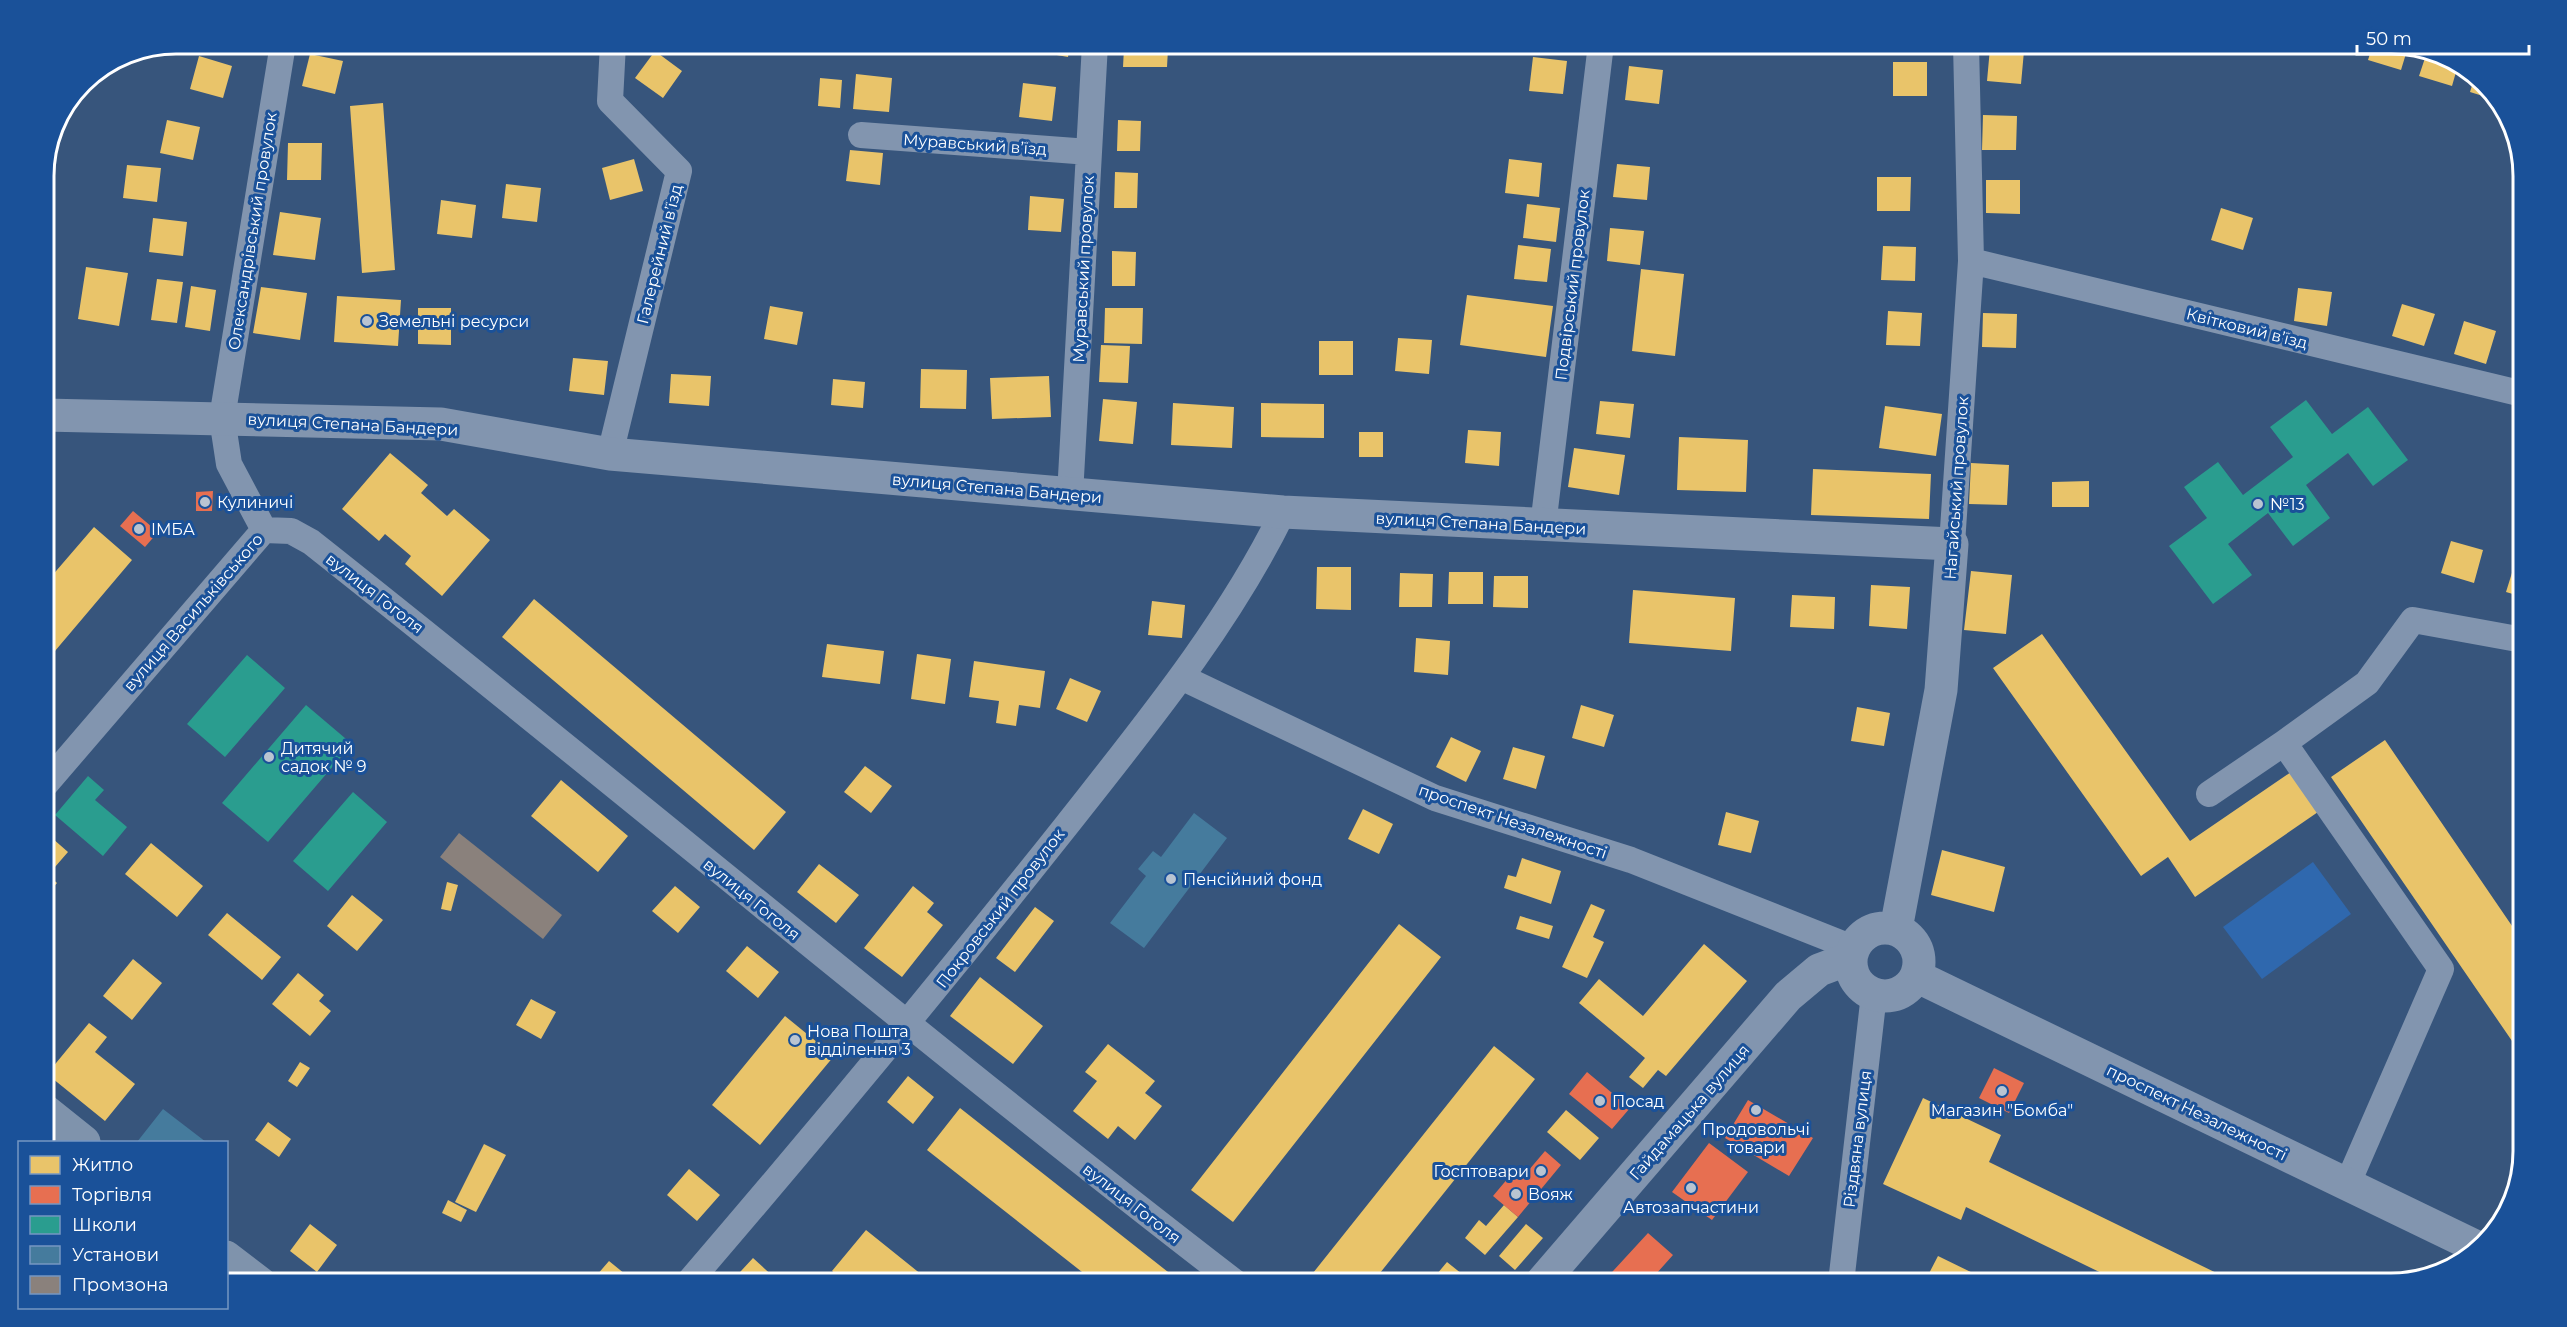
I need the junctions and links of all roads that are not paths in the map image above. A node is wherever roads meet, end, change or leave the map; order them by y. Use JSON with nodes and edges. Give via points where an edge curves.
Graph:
{"nodes":[{"id":1,"x":281,"y":54,"type":"edge"},
{"id":2,"x":612,"y":54,"type":"edge"},
{"id":3,"x":1094,"y":54,"type":"edge"},
{"id":4,"x":1600,"y":54,"type":"edge"},
{"id":5,"x":1966,"y":54,"type":"edge"},
{"id":6,"x":861,"y":135,"type":"dead end"},
{"id":7,"x":1089,"y":152,"type":"junction"},
{"id":8,"x":1971,"y":261,"type":"junction"},
{"id":9,"x":2513,"y":392,"type":"edge"},
{"id":10,"x":54,"y":415,"type":"edge"},
{"id":11,"x":222,"y":418,"type":"junction"},
{"id":12,"x":610,"y":454,"type":"junction"},
{"id":13,"x":1070,"y":495,"type":"junction"},
{"id":14,"x":1283,"y":512,"type":"junction"},
{"id":15,"x":1543,"y":526,"type":"junction"},
{"id":16,"x":264,"y":530,"type":"junction"},
{"id":17,"x":1952,"y":544,"type":"junction"},
{"id":18,"x":2513,"y":638,"type":"edge"},
{"id":19,"x":1181,"y":677,"type":"junction"},
{"id":20,"x":2284,"y":743,"type":"junction"},
{"id":21,"x":54,"y":774,"type":"edge"},
{"id":22,"x":2209,"y":795,"type":"dead end"},
{"id":23,"x":1896,"y":929,"type":"junction"},
{"id":24,"x":1852,"y":953,"type":"junction"},
{"id":25,"x":1916,"y":976,"type":"junction"},
{"id":26,"x":1874,"y":994,"type":"junction"},
{"id":27,"x":907,"y":1025,"type":"junction"},
{"id":28,"x":54,"y":1118,"type":"edge"},
{"id":29,"x":82,"y":1141,"type":"edge"},
{"id":30,"x":2347,"y":1185,"type":"junction"},
{"id":31,"x":2470,"y":1244,"type":"edge"},
{"id":32,"x":228,"y":1259,"type":"edge"},
{"id":33,"x":246,"y":1273,"type":"edge"},
{"id":34,"x":697,"y":1273,"type":"edge"},
{"id":35,"x":1222,"y":1273,"type":"edge"},
{"id":36,"x":1550,"y":1273,"type":"edge"},
{"id":37,"x":1842,"y":1273,"type":"edge"}],
"edges":[{"from":1,"to":11,"type":"street","name":"Олександрівський провулок"},
{"from":2,"to":12,"type":"street","name":"Галерейний в’їзд","via":[[610,101],[679,171]]},
{"from":3,"to":7,"type":"street","name":"Муравський провулок"},
{"from":4,"to":15,"type":"street","name":"Подвірський провулок"},
{"from":5,"to":8,"type":"street","name":"Нагайський провулок"},
{"from":6,"to":7,"type":"street","name":"Муравський в’їзд"},
{"from":7,"to":13,"type":"street","name":"Муравський провулок"},
{"from":8,"to":9,"type":"street","name":"Квітковий в’їзд"},
{"from":8,"to":17,"type":"street","name":"Нагайський провулок"},
{"from":10,"to":11,"type":"street","name":"вулиця Степана Бандери"},
{"from":11,"to":12,"type":"street","name":"вулиця Степана Бандери","via":[[441,424]]},
{"from":11,"to":16,"type":"street","name":"вулиця Васильківського","via":[[229,464]]},
{"from":12,"to":13,"type":"street","name":"вулиця Степана Бандери"},
{"from":13,"to":14,"type":"street","name":"вулиця Степана Бандери"},
{"from":14,"to":15,"type":"street","name":"вулиця Степана Бандери"},
{"from":14,"to":19,"type":"street","name":"Покровський провулок","via":[[1263,553]]},
{"from":15,"to":17,"type":"street","name":"вулиця Степана Бандери"},
{"from":16,"to":21,"type":"street","name":"вулиця Васильківського"},
{"from":16,"to":27,"type":"street","name":"вулиця Гоголя","via":[[291,531],[311,542]]},
{"from":17,"to":23,"type":"street","name":"Нагайський провулок","via":[[1941,690]]},
{"from":18,"to":20,"type":"street","via":[[2414,620],[2367,683]]},
{"from":19,"to":24,"type":"street","name":"проспект Незалежності","via":[[1435,798],[1631,860]]},
{"from":19,"to":27,"type":"street","name":"Покровський провулок"},
{"from":20,"to":22,"type":"street"},
{"from":20,"to":30,"type":"street","via":[[2441,969]]},
{"from":23,"to":24,"type":"street","via":[[1886,927],[1867,933]]},
{"from":23,"to":25,"type":"street","via":[[1914,943],[1919,965]]},
{"from":24,"to":26,"type":"street","via":[[1854,977]]},
{"from":24,"to":36,"type":"street","name":"Гайдамацька вулиця","via":[[1819,970],[1788,996]]},
{"from":25,"to":26,"type":"street","via":[[1904,991]]},
{"from":25,"to":30,"type":"street","name":"проспект Незалежності"},
{"from":26,"to":37,"type":"street","name":"Різдвяна вулиця"},
{"from":27,"to":34,"type":"street","name":"Покровський провулок"},
{"from":27,"to":35,"type":"street","name":"вулиця Гоголя"},
{"from":28,"to":29,"type":"main road"},
{"from":30,"to":31,"type":"street","name":"проспект Незалежності"},
{"from":32,"to":33,"type":"main road"}]}
